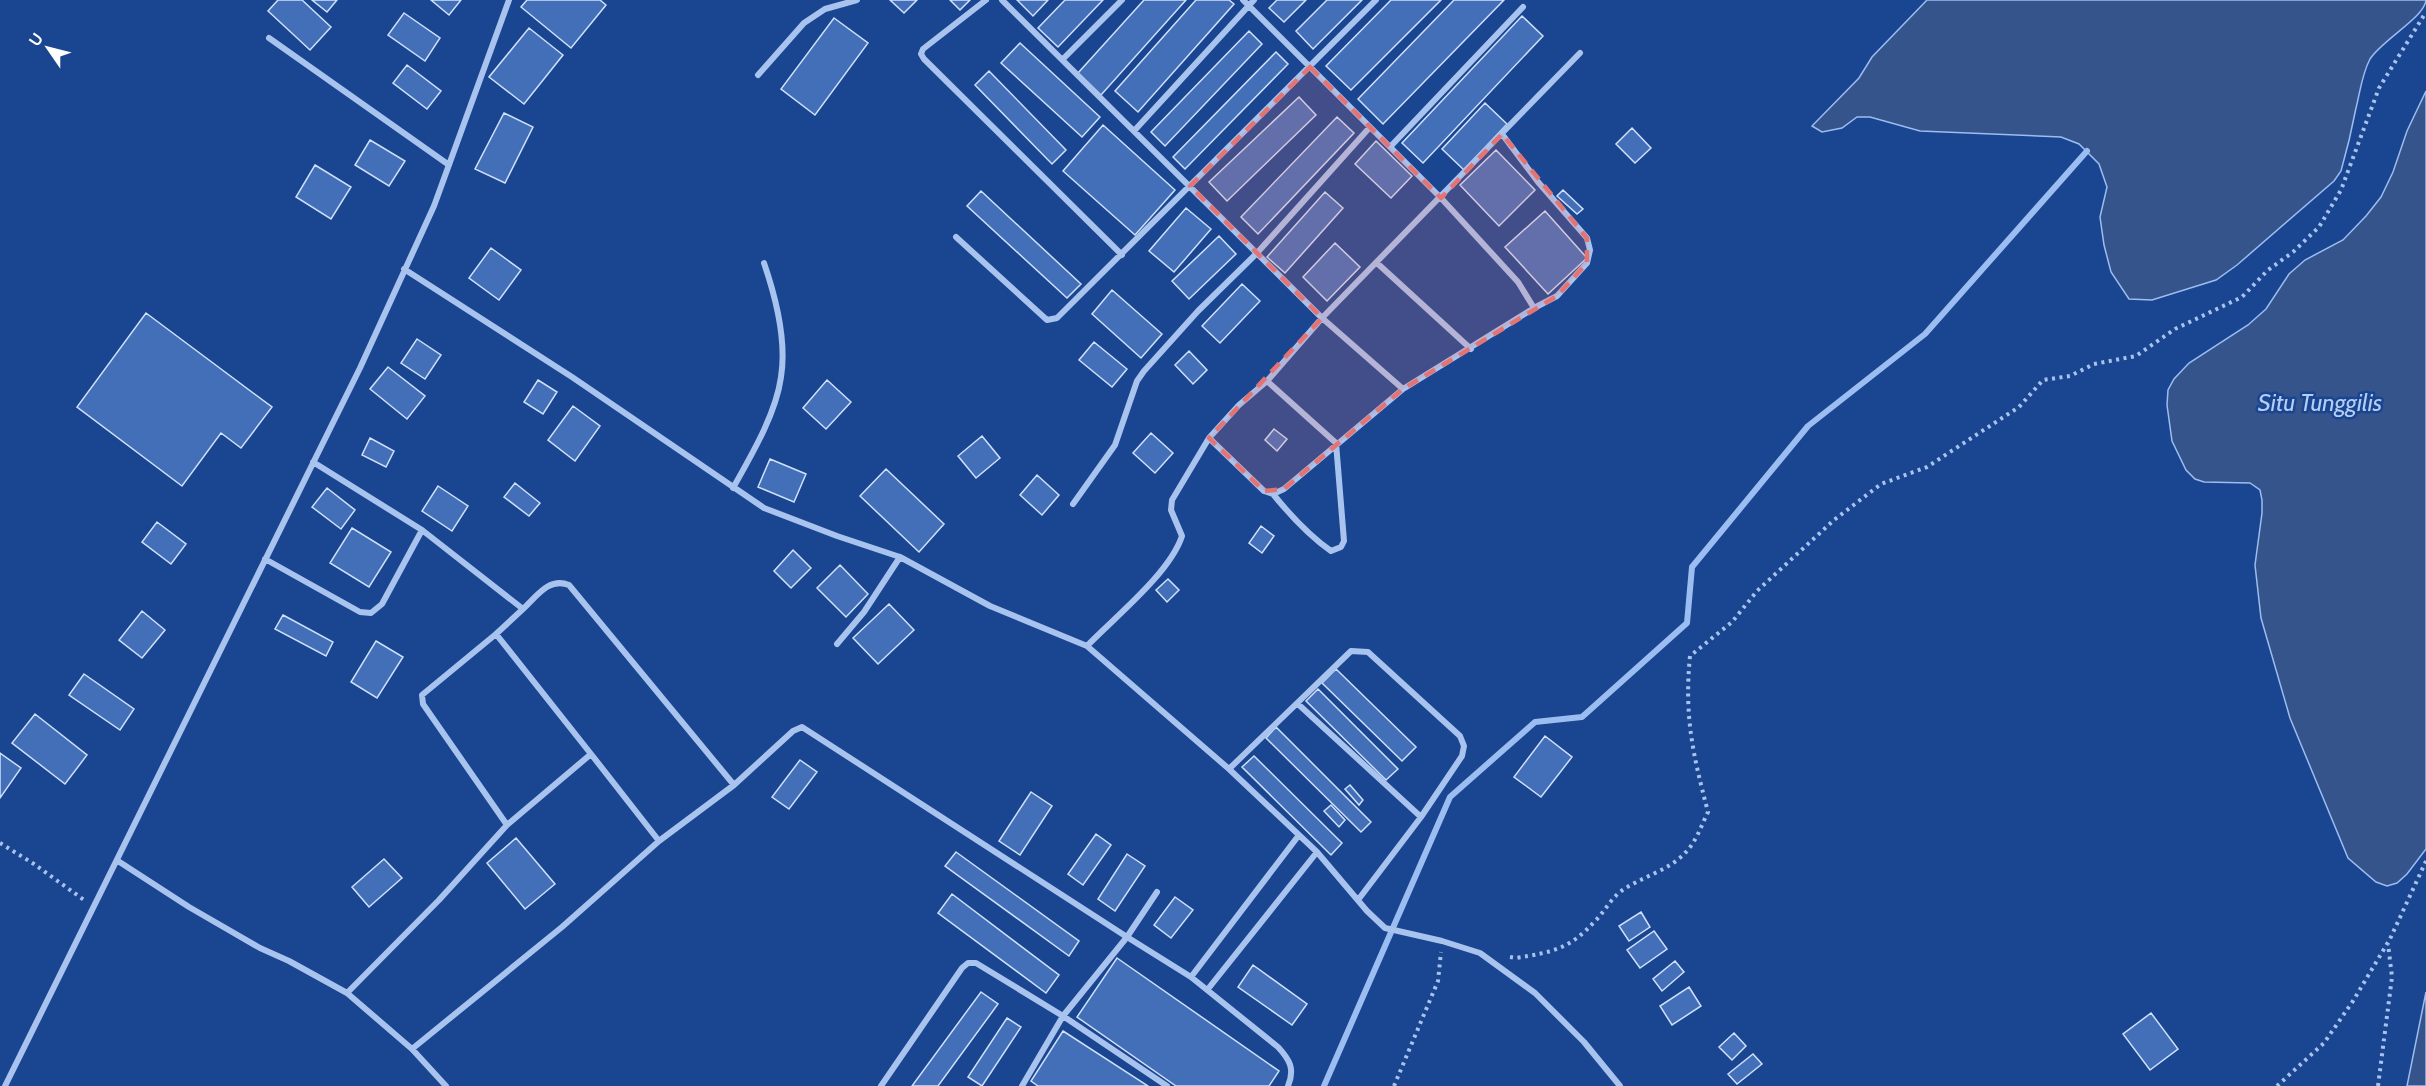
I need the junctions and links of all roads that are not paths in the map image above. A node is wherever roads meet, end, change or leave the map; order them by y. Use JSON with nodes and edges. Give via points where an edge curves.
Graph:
{"nodes":[{"id":1,"x":509,"y":0,"type":"edge"},
{"id":2,"x":857,"y":0,"type":"edge"},
{"id":3,"x":986,"y":0,"type":"edge"},
{"id":4,"x":1002,"y":0,"type":"edge"},
{"id":5,"x":1122,"y":0,"type":"edge"},
{"id":6,"x":1243,"y":0,"type":"edge"},
{"id":7,"x":1254,"y":0,"type":"edge"},
{"id":8,"x":1376,"y":0,"type":"edge"},
{"id":9,"x":1249,"y":6,"type":"junction"},
{"id":10,"x":1523,"y":7,"type":"dead end"},
{"id":11,"x":269,"y":38,"type":"dead end"},
{"id":12,"x":1580,"y":54,"type":"dead end"},
{"id":13,"x":1064,"y":59,"type":"junction"},
{"id":14,"x":1310,"y":67,"type":"junction"},
{"id":15,"x":758,"y":75,"type":"dead end"},
{"id":16,"x":1370,"y":127,"type":"junction"},
{"id":17,"x":1134,"y":130,"type":"junction"},
{"id":18,"x":1502,"y":134,"type":"junction"},
{"id":19,"x":1390,"y":147,"type":"junction"},
{"id":20,"x":449,"y":165,"type":"junction"},
{"id":21,"x":1190,"y":186,"type":"junction"},
{"id":22,"x":1441,"y":198,"type":"junction"},
{"id":23,"x":956,"y":237,"type":"dead end"},
{"id":24,"x":1257,"y":253,"type":"junction"},
{"id":25,"x":1122,"y":255,"type":"junction"},
{"id":26,"x":764,"y":263,"type":"dead end"},
{"id":27,"x":1377,"y":263,"type":"junction"},
{"id":28,"x":404,"y":269,"type":"junction"},
{"id":29,"x":1534,"y":308,"type":"junction"},
{"id":30,"x":1322,"y":318,"type":"junction"},
{"id":31,"x":1471,"y":349,"type":"junction"},
{"id":32,"x":1267,"y":381,"type":"junction"},
{"id":33,"x":1403,"y":389,"type":"junction"},
{"id":34,"x":1209,"y":438,"type":"junction"},
{"id":35,"x":1336,"y":443,"type":"junction"},
{"id":36,"x":313,"y":462,"type":"junction"},
{"id":37,"x":733,"y":488,"type":"junction"},
{"id":38,"x":1273,"y":494,"type":"junction"},
{"id":39,"x":1073,"y":504,"type":"dead end"},
{"id":40,"x":422,"y":530,"type":"junction"},
{"id":41,"x":900,"y":557,"type":"junction"},
{"id":42,"x":265,"y":559,"type":"junction"},
{"id":43,"x":523,"y":609,"type":"junction"},
{"id":44,"x":496,"y":634,"type":"junction"},
{"id":45,"x":837,"y":644,"type":"dead end"},
{"id":46,"x":1087,"y":646,"type":"junction"},
{"id":47,"x":1298,"y":704,"type":"junction"},
{"id":48,"x":591,"y":754,"type":"junction"},
{"id":49,"x":1229,"y":769,"type":"junction"},
{"id":50,"x":734,"y":785,"type":"junction"},
{"id":51,"x":1421,"y":817,"type":"junction"},
{"id":52,"x":507,"y":825,"type":"junction"},
{"id":53,"x":1299,"y":835,"type":"junction"},
{"id":54,"x":659,"y":841,"type":"junction"},
{"id":55,"x":1317,"y":852,"type":"junction"},
{"id":56,"x":118,"y":861,"type":"junction"},
{"id":57,"x":1157,"y":892,"type":"dead end"},
{"id":58,"x":1358,"y":900,"type":"junction"},
{"id":59,"x":1127,"y":937,"type":"junction"},
{"id":60,"x":1191,"y":977,"type":"junction"},
{"id":61,"x":1208,"y":989,"type":"junction"},
{"id":62,"x":347,"y":993,"type":"junction"},
{"id":63,"x":1063,"y":1016,"type":"junction"},
{"id":64,"x":411,"y":1049,"type":"junction"},
{"id":65,"x":5,"y":1086,"type":"edge"},
{"id":66,"x":446,"y":1086,"type":"edge"},
{"id":67,"x":881,"y":1086,"type":"edge"},
{"id":68,"x":1022,"y":1086,"type":"edge"},
{"id":69,"x":1167,"y":1086,"type":"edge"},
{"id":70,"x":1288,"y":1086,"type":"edge"},
{"id":71,"x":1620,"y":1086,"type":"edge"}],
"edges":[{"from":1,"to":20,"type":"street"},
{"from":2,"to":15,"type":"street","via":[[825,9],[804,23]]},
{"from":3,"to":25,"type":"street","via":[[921,54]]},
{"from":4,"to":13,"type":"street"},
{"from":5,"to":13,"type":"street"},
{"from":6,"to":9,"type":"street"},
{"from":7,"to":9,"type":"street"},
{"from":8,"to":14,"type":"street"},
{"from":9,"to":14,"type":"street"},
{"from":9,"to":17,"type":"street"},
{"from":10,"to":19,"type":"street"},
{"from":11,"to":20,"type":"street"},
{"from":12,"to":18,"type":"street"},
{"from":13,"to":17,"type":"street"},
{"from":14,"to":16,"type":"street"},
{"from":14,"to":21,"type":"street"},
{"from":16,"to":19,"type":"street"},
{"from":16,"to":24,"type":"street"},
{"from":17,"to":21,"type":"street"},
{"from":18,"to":22,"type":"street"},
{"from":18,"to":29,"type":"street","via":[[1587,238],[1590,250],[1587,263],[1557,296]]},
{"from":19,"to":22,"type":"street"},
{"from":20,"to":28,"type":"street","via":[[435,206]]},
{"from":21,"to":24,"type":"street"},
{"from":21,"to":25,"type":"street"},
{"from":22,"to":27,"type":"street"},
{"from":22,"to":29,"type":"street","via":[[1518,282]]},
{"from":23,"to":25,"type":"street","via":[[1047,320],[1057,318]]},
{"from":24,"to":30,"type":"street"},
{"from":24,"to":39,"type":"street","via":[[1187,323],[1137,381],[1115,445]]},
{"from":26,"to":37,"type":"street","via":[[777,312],[781,378],[757,446]]},
{"from":27,"to":30,"type":"street"},
{"from":27,"to":31,"type":"street"},
{"from":28,"to":36,"type":"street"},
{"from":28,"to":37,"type":"street","via":[[572,377]]},
{"from":29,"to":31,"type":"street"},
{"from":30,"to":32,"type":"street"},
{"from":30,"to":33,"type":"street"},
{"from":31,"to":33,"type":"street"},
{"from":32,"to":34,"type":"street"},
{"from":32,"to":35,"type":"street"},
{"from":33,"to":35,"type":"street"},
{"from":34,"to":38,"type":"street","via":[[1264,491]]},
{"from":34,"to":46,"type":"street","via":[[1172,500],[1171,510],[1182,536],[1179,544],[1152,581]]},
{"from":35,"to":38,"type":"street","via":[[1284,489]]},
{"from":35,"to":38,"type":"street","via":[[1344,541],[1337,550],[1331,551],[1296,522]]},
{"from":36,"to":40,"type":"street"},
{"from":36,"to":42,"type":"street"},
{"from":37,"to":41,"type":"street","via":[[764,508]]},
{"from":40,"to":42,"type":"street","via":[[382,604],[371,613],[360,612]]},
{"from":40,"to":43,"type":"street"},
{"from":41,"to":45,"type":"street","via":[[864,612]]},
{"from":41,"to":46,"type":"street","via":[[990,606]]},
{"from":42,"to":56,"type":"street"},
{"from":43,"to":44,"type":"street"},
{"from":43,"to":50,"type":"street","via":[[551,584],[569,585]]},
{"from":44,"to":48,"type":"street"},
{"from":44,"to":52,"type":"street","via":[[423,695],[423,704]]},
{"from":46,"to":49,"type":"street"},
{"from":47,"to":49,"type":"street"},
{"from":47,"to":51,"type":"street"},
{"from":47,"to":51,"type":"street","via":[[1351,651],[1368,652],[1385,667],[1460,736],[1464,746],[1462,756]]},
{"from":48,"to":52,"type":"street"},
{"from":48,"to":54,"type":"street"},
{"from":49,"to":53,"type":"street"},
{"from":50,"to":54,"type":"street"},
{"from":50,"to":59,"type":"street","via":[[793,730],[802,727]]},
{"from":51,"to":58,"type":"street"},
{"from":52,"to":62,"type":"street"},
{"from":53,"to":55,"type":"street"},
{"from":53,"to":60,"type":"street"},
{"from":54,"to":64,"type":"street","via":[[562,927]]},
{"from":55,"to":58,"type":"street"},
{"from":55,"to":61,"type":"street"},
{"from":56,"to":62,"type":"street","via":[[219,925]]},
{"from":56,"to":65,"type":"street"},
{"from":57,"to":59,"type":"street"},
{"from":58,"to":71,"type":"street","via":[[1385,928],[1442,940],[1479,953],[1535,993],[1584,1041]]},
{"from":59,"to":60,"type":"street"},
{"from":59,"to":63,"type":"street"},
{"from":60,"to":61,"type":"street"},
{"from":61,"to":70,"type":"street","via":[[1289,1059],[1292,1067]]},
{"from":62,"to":64,"type":"street"},
{"from":63,"to":67,"type":"street","via":[[976,963],[968,963]]},
{"from":63,"to":68,"type":"street"},
{"from":63,"to":69,"type":"street"},
{"from":64,"to":66,"type":"street"}]}
